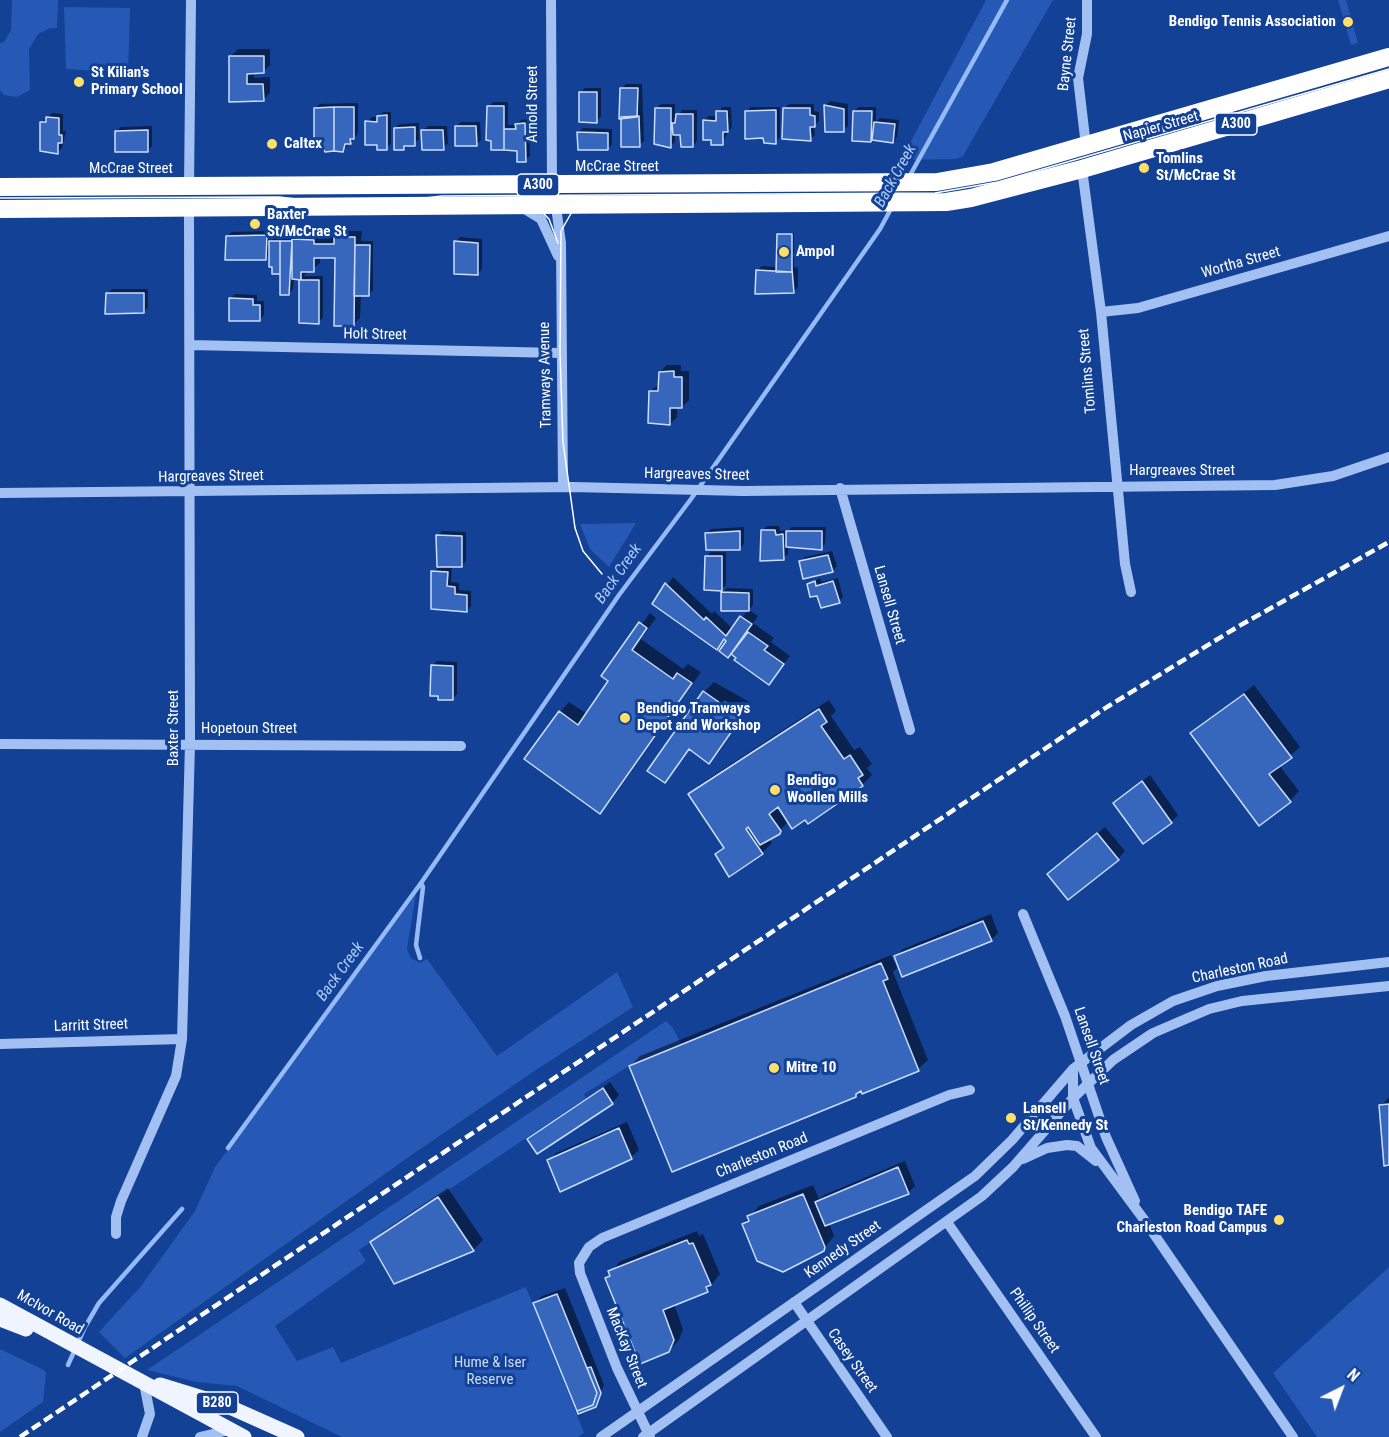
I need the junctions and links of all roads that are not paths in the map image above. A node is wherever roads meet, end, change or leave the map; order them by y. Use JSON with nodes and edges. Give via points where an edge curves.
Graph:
{"nodes":[{"id":1,"x":191,"y":0,"type":"edge"},
{"id":2,"x":550,"y":0,"type":"edge"},
{"id":3,"x":1087,"y":0,"type":"edge"},
{"id":4,"x":1389,"y":57,"type":"edge"},
{"id":5,"x":1389,"y":79,"type":"edge"},
{"id":6,"x":1086,"y":146,"type":"junction"},
{"id":7,"x":1082,"y":169,"type":"junction"},
{"id":8,"x":552,"y":185,"type":"junction"},
{"id":9,"x":0,"y":187,"type":"edge"},
{"id":10,"x":189,"y":187,"type":"junction"},
{"id":11,"x":515,"y":206,"type":"junction"},
{"id":12,"x":556,"y":207,"type":"junction"},
{"id":13,"x":189,"y":208,"type":"junction"},
{"id":14,"x":0,"y":209,"type":"edge"},
{"id":15,"x":1389,"y":236,"type":"edge"},
{"id":16,"x":559,"y":262,"type":"junction"},
{"id":17,"x":1101,"y":312,"type":"junction"},
{"id":18,"x":190,"y":345,"type":"junction"},
{"id":19,"x":560,"y":354,"type":"junction"},
{"id":20,"x":1389,"y":457,"type":"edge"},
{"id":21,"x":563,"y":487,"type":"junction"},
{"id":22,"x":1117,"y":487,"type":"junction"},
{"id":23,"x":840,"y":488,"type":"junction"},
{"id":24,"x":189,"y":492,"type":"junction"},
{"id":25,"x":0,"y":493,"type":"edge"},
{"id":26,"x":1131,"y":592,"type":"dead end"},
{"id":27,"x":910,"y":730,"type":"dead end"},
{"id":28,"x":0,"y":744,"type":"edge"},
{"id":29,"x":190,"y":744,"type":"junction"},
{"id":30,"x":461,"y":746,"type":"dead end"},
{"id":31,"x":1023,"y":914,"type":"dead end"},
{"id":32,"x":1389,"y":962,"type":"edge"},
{"id":33,"x":1389,"y":986,"type":"edge"},
{"id":34,"x":183,"y":1039,"type":"junction"},
{"id":35,"x":0,"y":1044,"type":"edge"},
{"id":36,"x":1076,"y":1066,"type":"junction"},
{"id":37,"x":1088,"y":1083,"type":"junction"},
{"id":38,"x":970,"y":1090,"type":"dead end"},
{"id":39,"x":1072,"y":1098,"type":"junction"},
{"id":40,"x":1017,"y":1163,"type":"junction"},
{"id":41,"x":1105,"y":1169,"type":"junction"},
{"id":42,"x":1145,"y":1221,"type":"junction"},
{"id":43,"x":947,"y":1222,"type":"junction"},
{"id":44,"x":116,"y":1234,"type":"dead end"},
{"id":45,"x":578,"y":1268,"type":"joint"},
{"id":46,"x":794,"y":1302,"type":"junction"},
{"id":47,"x":0,"y":1305,"type":"edge"},
{"id":48,"x":0,"y":1318,"type":"edge"},
{"id":49,"x":805,"y":1320,"type":"junction"},
{"id":50,"x":66,"y":1344,"type":"junction"},
{"id":51,"x":139,"y":1380,"type":"junction"},
{"id":52,"x":637,"y":1412,"type":"junction"},
{"id":53,"x":229,"y":1430,"type":"junction"},
{"id":54,"x":647,"y":1436,"type":"edge"},
{"id":55,"x":142,"y":1437,"type":"edge"},
{"id":56,"x":200,"y":1437,"type":"edge"},
{"id":57,"x":244,"y":1437,"type":"edge"},
{"id":58,"x":297,"y":1437,"type":"edge"},
{"id":59,"x":601,"y":1437,"type":"edge"},
{"id":60,"x":887,"y":1437,"type":"edge"},
{"id":61,"x":1096,"y":1437,"type":"edge"},
{"id":62,"x":1293,"y":1437,"type":"edge"}],
"edges":[{"from":1,"to":10,"type":"street"},
{"from":2,"to":8,"type":"street","name":"Arnold Street"},
{"from":3,"to":6,"type":"street","name":"Bayne Street","via":[[1087,34],[1078,78]]},
{"from":4,"to":6,"type":"highway","name":"Napier Street","number":"A300"},
{"from":5,"to":7,"type":"highway","name":"Napier Street","number":"A300"},
{"from":6,"to":7,"type":"highway","name":"Tomlins Street"},
{"from":6,"to":8,"type":"highway","name":"McCrae Street","number":"A300","via":[[994,172],[922,183]]},
{"from":7,"to":12,"type":"highway","number":"A300","via":[[971,198],[911,204]]},
{"from":7,"to":17,"type":"street","name":"Tomlins Street"},
{"from":8,"to":10,"type":"highway","name":"McCrae Street","number":"A300"},
{"from":8,"to":12,"type":"highway","name":"Arnold Street"},
{"from":9,"to":10,"type":"highway","name":"McCrae Street","number":"A300"},
{"from":10,"to":13,"type":"highway"},
{"from":11,"to":12,"type":"highway","number":"A300"},
{"from":11,"to":13,"type":"highway","number":"A300"},
{"from":11,"to":16,"type":"street","name":"Tramways Avenue","via":[[532,211],[541,219],[552,237]]},
{"from":12,"to":16,"type":"street","name":"Tramways Avenue","via":[[561,235]]},
{"from":13,"to":14,"type":"highway","number":"A300"},
{"from":13,"to":18,"type":"street","name":"Baxter Street"},
{"from":15,"to":17,"type":"street","name":"Wortha Street","via":[[1138,308]]},
{"from":16,"to":19,"type":"street","name":"Tramways Avenue"},
{"from":17,"to":22,"type":"street","name":"Tomlins Street"},
{"from":18,"to":19,"type":"street","name":"Holt Street"},
{"from":18,"to":24,"type":"street","name":"Baxter Street"},
{"from":19,"to":21,"type":"street","name":"Tramways Avenue"},
{"from":20,"to":22,"type":"street","name":"Hargreaves Street","via":[[1334,476],[1294,483]]},
{"from":21,"to":23,"type":"street","name":"Hargreaves Street","via":[[742,491]]},
{"from":21,"to":24,"type":"street","name":"Hargreaves Street"},
{"from":22,"to":23,"type":"street","name":"Hargreaves Street"},
{"from":22,"to":26,"type":"street","name":"Tomlins Street"},
{"from":23,"to":27,"type":"street","name":"Lansell Street"},
{"from":24,"to":25,"type":"street","name":"Hargreaves Street"},
{"from":24,"to":29,"type":"street","name":"Baxter Street"},
{"from":28,"to":29,"type":"street","name":"Hopetoun Street"},
{"from":29,"to":30,"type":"street","name":"Hopetoun Street"},
{"from":29,"to":34,"type":"street","name":"Baxter Street"},
{"from":31,"to":36,"type":"street","name":"Lansell Street","via":[[1065,1016]]},
{"from":32,"to":36,"type":"street","name":"Charleston Road","via":[[1266,976],[1194,993],[1131,1025]]},
{"from":33,"to":37,"type":"street","via":[[1260,998],[1209,1009],[1154,1033],[1113,1060]]},
{"from":34,"to":35,"type":"street","name":"Larritt Street"},
{"from":34,"to":44,"type":"street","name":"Baxter Street","via":[[176,1076],[121,1201]]},
{"from":36,"to":37,"type":"street","name":"Lansell Street"},
{"from":36,"to":39,"type":"street","name":"Lansell Street"},
{"from":36,"to":46,"type":"street","name":"Kennedy Street","via":[[975,1176]]},
{"from":37,"to":39,"type":"street"},
{"from":37,"to":42,"type":"street","name":"Lansell Street","via":[[1115,1161]]},
{"from":38,"to":45,"type":"street","name":"Charleston Road","via":[[949,1095],[602,1238],[589,1247]]},
{"from":39,"to":40,"type":"street"},
{"from":39,"to":41,"type":"street","name":"Lansell Street","via":[[1085,1136]]},
{"from":40,"to":41,"type":"street","via":[[1047,1148],[1067,1145],[1084,1151]]},
{"from":40,"to":43,"type":"street"},
{"from":41,"to":42,"type":"street","name":"Lansell Street"},
{"from":42,"to":62,"type":"street","name":"Lansell Street"},
{"from":43,"to":49,"type":"street"},
{"from":43,"to":61,"type":"street","name":"Phillip Street"},
{"from":45,"to":52,"type":"street","name":"MacKay Street"},
{"from":46,"to":49,"type":"street","name":"Casey Street"},
{"from":46,"to":52,"type":"street","name":"Kennedy Street"},
{"from":47,"to":50,"type":"main road","name":"McIvor Road","number":"B280"},
{"from":48,"to":50,"type":"main road","name":"McIvor Road","number":"B280"},
{"from":49,"to":54,"type":"street"},
{"from":49,"to":60,"type":"street","name":"Casey Street"},
{"from":50,"to":51,"type":"main road","name":"McIvor Road","number":"B280"},
{"from":51,"to":53,"type":"main road","name":"McIvor Road","number":"B280"},
{"from":51,"to":55,"type":"street","via":[[150,1414]]},
{"from":51,"to":58,"type":"main road","name":"McIvor Road","number":"B280","via":[[225,1406]]},
{"from":52,"to":54,"type":"street","name":"MacKay Street"},
{"from":52,"to":59,"type":"street","name":"Kennedy Street"},
{"from":53,"to":56,"type":"street"},
{"from":53,"to":57,"type":"main road","name":"McIvor Road","number":"B280"}]}
